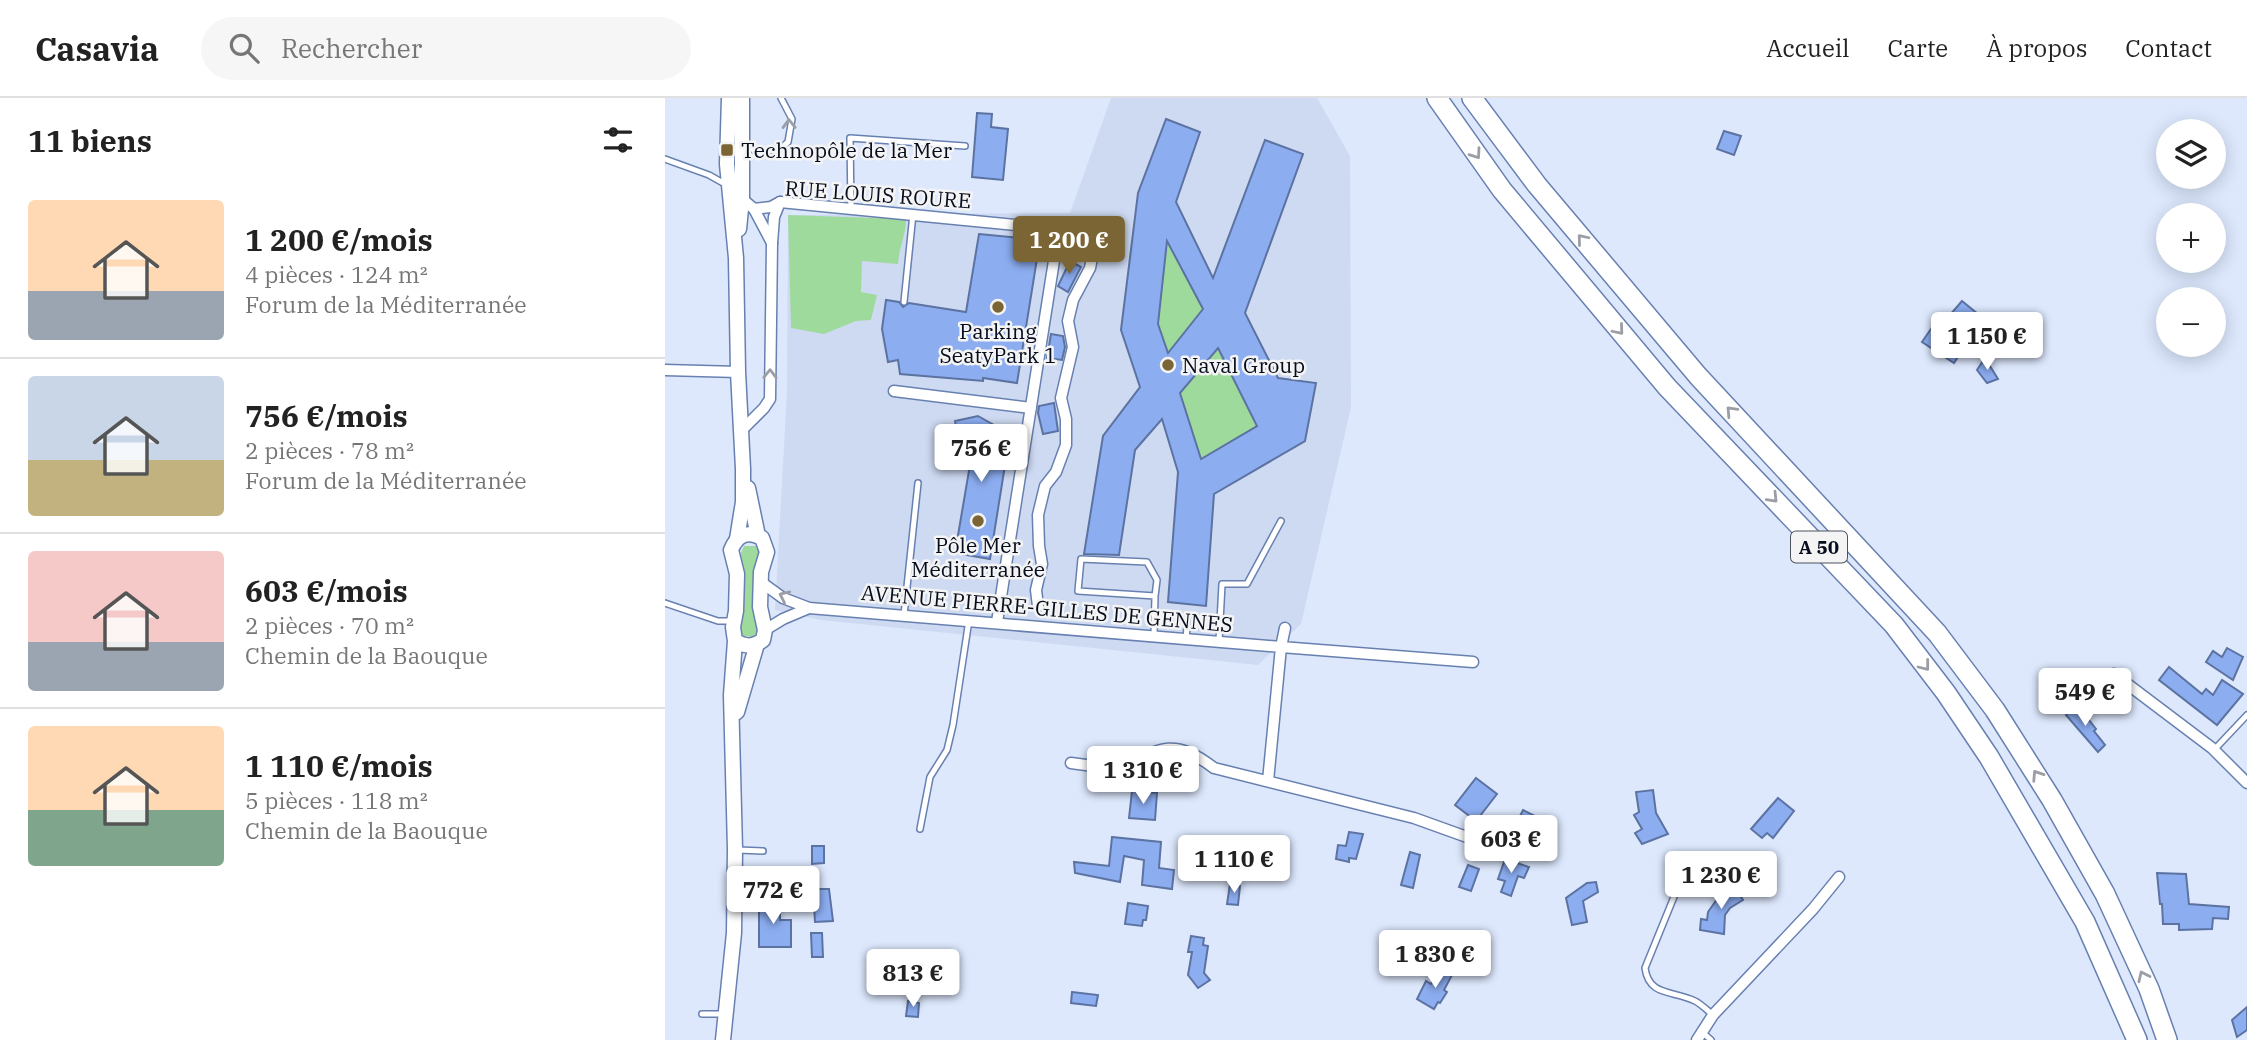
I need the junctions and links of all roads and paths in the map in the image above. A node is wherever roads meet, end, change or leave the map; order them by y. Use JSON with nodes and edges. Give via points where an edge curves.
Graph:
{"nodes":[{"id":1,"x":729,"y":98,"type":"edge"},
{"id":2,"x":734,"y":98,"type":"edge"},
{"id":3,"x":742,"y":98,"type":"edge"},
{"id":4,"x":781,"y":98,"type":"edge"},
{"id":5,"x":1437,"y":98,"type":"edge"},
{"id":6,"x":1472,"y":98,"type":"edge"},
{"id":7,"x":742,"y":142,"type":"junction"},
{"id":8,"x":965,"y":145,"type":"dead end"},
{"id":9,"x":665,"y":159,"type":"edge"},
{"id":10,"x":728,"y":186,"type":"junction"},
{"id":11,"x":742,"y":199,"type":"junction"},
{"id":12,"x":780,"y":202,"type":"junction"},
{"id":13,"x":754,"y":209,"type":"junction"},
{"id":14,"x":851,"y":209,"type":"junction"},
{"id":15,"x":913,"y":214,"type":"junction"},
{"id":16,"x":1059,"y":229,"type":"junction"},
{"id":17,"x":772,"y":243,"type":"junction"},
{"id":18,"x":736,"y":258,"type":"junction"},
{"id":19,"x":904,"y":302,"type":"dead end"},
{"id":20,"x":665,"y":370,"type":"edge"},
{"id":21,"x":738,"y":372,"type":"junction"},
{"id":22,"x":894,"y":391,"type":"dead end"},
{"id":23,"x":1031,"y":408,"type":"junction"},
{"id":24,"x":741,"y":431,"type":"junction"},
{"id":25,"x":743,"y":469,"type":"junction"},
{"id":26,"x":918,"y":483,"type":"dead end"},
{"id":27,"x":1281,"y":521,"type":"dead end"},
{"id":28,"x":758,"y":536,"type":"junction"},
{"id":29,"x":737,"y":539,"type":"junction"},
{"id":30,"x":761,"y":582,"type":"junction"},
{"id":31,"x":1156,"y":597,"type":"junction"},
{"id":32,"x":665,"y":603,"type":"edge"},
{"id":33,"x":1038,"y":606,"type":"dead end"},
{"id":34,"x":809,"y":608,"type":"junction"},
{"id":35,"x":904,"y":615,"type":"junction"},
{"id":36,"x":1188,"y":617,"type":"dead end"},
{"id":37,"x":969,"y":620,"type":"junction"},
{"id":38,"x":734,"y":621,"type":"junction"},
{"id":39,"x":997,"y":622,"type":"junction"},
{"id":40,"x":1285,"y":628,"type":"dead end"},
{"id":41,"x":765,"y":630,"type":"junction"},
{"id":42,"x":1154,"y":635,"type":"junction"},
{"id":43,"x":1186,"y":638,"type":"junction"},
{"id":44,"x":735,"y":641,"type":"junction"},
{"id":45,"x":1219,"y":641,"type":"junction"},
{"id":46,"x":757,"y":644,"type":"junction"},
{"id":47,"x":1281,"y":647,"type":"junction"},
{"id":48,"x":1472,"y":662,"type":"dead end"},
{"id":49,"x":2114,"y":674,"type":"dead end"},
{"id":50,"x":2247,"y":715,"type":"edge"},
{"id":51,"x":732,"y":730,"type":"junction"},
{"id":52,"x":2214,"y":750,"type":"junction"},
{"id":53,"x":1071,"y":763,"type":"dead end"},
{"id":54,"x":1268,"y":781,"type":"junction"},
{"id":55,"x":2247,"y":783,"type":"edge"},
{"id":56,"x":920,"y":829,"type":"dead end"},
{"id":57,"x":1478,"y":841,"type":"dead end"},
{"id":58,"x":735,"y":849,"type":"junction"},
{"id":59,"x":763,"y":851,"type":"dead end"},
{"id":60,"x":1839,"y":877,"type":"dead end"},
{"id":61,"x":1678,"y":887,"type":"dead end"},
{"id":62,"x":702,"y":1014,"type":"dead end"},
{"id":63,"x":727,"y":1014,"type":"junction"},
{"id":64,"x":1713,"y":1015,"type":"junction"},
{"id":65,"x":1704,"y":1038,"type":"edge"},
{"id":66,"x":723,"y":1040,"type":"edge"},
{"id":67,"x":2137,"y":1040,"type":"edge"},
{"id":68,"x":2167,"y":1040,"type":"edge"}],
"edges":[{"from":1,"to":10,"type":"main road"},
{"from":2,"to":7,"type":"lane","via":[[734,127]]},
{"from":3,"to":7,"type":"main road"},
{"from":7,"to":4,"type":"lane","one_way":true,"via":[[759,153],[780,149],[788,142],[792,119]]},
{"from":5,"to":67,"type":"highway","number":"A 50","one_way":true,"via":[[1501,190],[1667,387],[1894,625],[1946,693],[1990,757],[2085,922]]},
{"from":68,"to":6,"type":"highway","number":"A 50","one_way":true,"via":[[2105,894],[2052,800],[1986,699],[1937,633],[1878,567],[1697,376],[1537,185]]},
{"from":7,"to":11,"type":"main road"},
{"from":8,"to":14,"type":"lane","via":[[850,138]]},
{"from":9,"to":10,"type":"lane"},
{"from":10,"to":11,"type":"street"},
{"from":10,"to":18,"type":"main road"},
{"from":11,"to":13,"type":"street"},
{"from":11,"to":18,"type":"main road"},
{"from":12,"to":13,"type":"street","name":"RUE LOUIS ROURE"},
{"from":12,"to":14,"type":"street","name":"RUE LOUIS ROURE"},
{"from":12,"to":17,"type":"street"},
{"from":13,"to":17,"type":"street"},
{"from":14,"to":15,"type":"street","name":"RUE LOUIS ROURE"},
{"from":15,"to":16,"type":"street","name":"RUE LOUIS ROURE"},
{"from":15,"to":19,"type":"lane"},
{"from":16,"to":23,"type":"street"},
{"from":16,"to":33,"type":"street","name":"RUE LOUIS ROURE","via":[[1098,226],[1090,268],[1068,321],[1073,347],[1061,398],[1066,445],[1045,486],[1038,515],[1042,564],[1036,590]]},
{"from":24,"to":17,"type":"street","one_way":true,"via":[[770,398]]},
{"from":18,"to":21,"type":"main road"},
{"from":20,"to":21,"type":"street"},
{"from":21,"to":24,"type":"main road"},
{"from":22,"to":23,"type":"street"},
{"from":23,"to":39,"type":"street"},
{"from":24,"to":25,"type":"main road"},
{"from":25,"to":28,"type":"main road"},
{"from":25,"to":29,"type":"main road"},
{"from":26,"to":35,"type":"lane"},
{"from":27,"to":45,"type":"lane","via":[[1247,584],[1222,584]]},
{"from":28,"to":29,"type":"main road","via":[[747,533]]},
{"from":28,"to":30,"type":"main road","via":[[767,552]]},
{"from":29,"to":38,"type":"main road","via":[[731,550],[737,574]]},
{"from":34,"to":30,"type":"street","name":"AVENUE PIERRE-GILLES DE GENNES","one_way":true,"via":[[783,598]]},
{"from":30,"to":41,"type":"main road"},
{"from":31,"to":31,"type":"lane","via":[[1157,580],[1147,562],[1081,559],[1078,591]]},
{"from":31,"to":42,"type":"lane"},
{"from":32,"to":38,"type":"lane","via":[[718,621]]},
{"from":34,"to":35,"type":"street","name":"AVENUE PIERRE-GILLES DE GENNES"},
{"from":34,"to":41,"type":"street","name":"AVENUE PIERRE-GILLES DE GENNES"},
{"from":35,"to":37,"type":"street","name":"AVENUE PIERRE-GILLES DE GENNES"},
{"from":36,"to":43,"type":"lane"},
{"from":37,"to":39,"type":"street","name":"AVENUE PIERRE-GILLES DE GENNES"},
{"from":37,"to":56,"type":"lane","via":[[953,725],[947,750],[930,777]]},
{"from":38,"to":44,"type":"main road"},
{"from":39,"to":42,"type":"street","name":"AVENUE PIERRE-GILLES DE GENNES"},
{"from":40,"to":47,"type":"street"},
{"from":41,"to":46,"type":"main road"},
{"from":42,"to":43,"type":"street","name":"AVENUE PIERRE-GILLES DE GENNES"},
{"from":43,"to":45,"type":"street","name":"AVENUE PIERRE-GILLES DE GENNES"},
{"from":44,"to":46,"type":"main road"},
{"from":44,"to":51,"type":"main road"},
{"from":45,"to":47,"type":"street","name":"AVENUE PIERRE-GILLES DE GENNES"},
{"from":46,"to":51,"type":"main road"},
{"from":47,"to":48,"type":"street","name":"AVENUE PIERRE-GILLES DE GENNES"},
{"from":47,"to":54,"type":"street"},
{"from":49,"to":52,"type":"street"},
{"from":50,"to":52,"type":"lane"},
{"from":51,"to":58,"type":"main road"},
{"from":52,"to":55,"type":"street"},
{"from":53,"to":54,"type":"street","via":[[1123,770],[1149,752],[1170,747],[1195,754],[1213,768]]},
{"from":54,"to":57,"type":"street","via":[[1413,818]]},
{"from":58,"to":59,"type":"lane"},
{"from":58,"to":63,"type":"main road"},
{"from":60,"to":64,"type":"street"},
{"from":61,"to":64,"type":"lane","via":[[1645,968],[1647,979],[1652,987],[1696,1001]]},
{"from":62,"to":63,"type":"lane"},
{"from":63,"to":66,"type":"main road"},
{"from":64,"to":65,"type":"street"}]}
